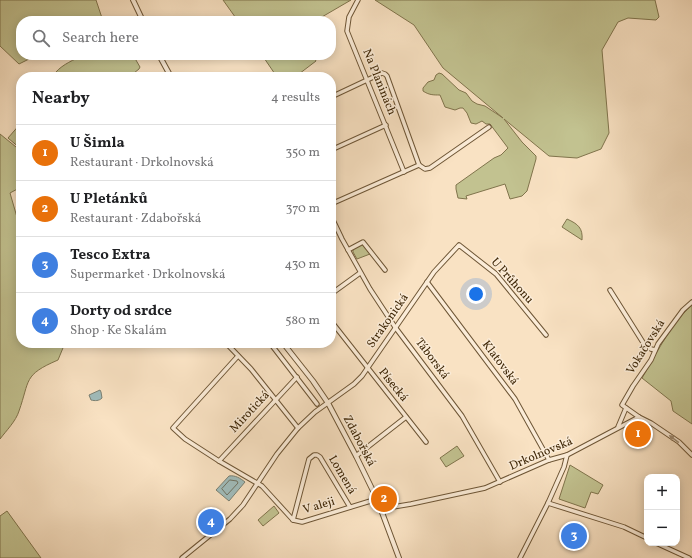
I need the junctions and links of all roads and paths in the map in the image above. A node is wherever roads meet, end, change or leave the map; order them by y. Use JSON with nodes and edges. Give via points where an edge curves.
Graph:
{"nodes":[{"id":1,"x":133,"y":0,"type":"edge"},
{"id":2,"x":358,"y":0,"type":"edge"},
{"id":3,"x":141,"y":16,"type":"edge"},
{"id":4,"x":162,"y":60,"type":"edge"},
{"id":5,"x":168,"y":72,"type":"edge"},
{"id":6,"x":367,"y":80,"type":"junction"},
{"id":7,"x":336,"y":94,"type":"edge"},
{"id":8,"x":386,"y":125,"type":"junction"},
{"id":9,"x":490,"y":127,"type":"dead end"},
{"id":10,"x":336,"y":148,"type":"edge"},
{"id":11,"x":419,"y":165,"type":"junction"},
{"id":12,"x":404,"y":172,"type":"junction"},
{"id":13,"x":336,"y":202,"type":"edge"},
{"id":14,"x":336,"y":226,"type":"edge"},
{"id":15,"x":459,"y":245,"type":"joint"},
{"id":16,"x":348,"y":250,"type":"junction"},
{"id":17,"x":385,"y":270,"type":"dead end"},
{"id":18,"x":360,"y":273,"type":"junction"},
{"id":19,"x":428,"y":282,"type":"junction"},
{"id":20,"x":336,"y":290,"type":"edge"},
{"id":21,"x":610,"y":290,"type":"dead end"},
{"id":22,"x":692,"y":302,"type":"edge"},
{"id":23,"x":395,"y":327,"type":"junction"},
{"id":24,"x":336,"y":328,"type":"edge"},
{"id":25,"x":546,"y":335,"type":"dead end"},
{"id":26,"x":231,"y":348,"type":"edge"},
{"id":27,"x":274,"y":348,"type":"edge"},
{"id":28,"x":287,"y":348,"type":"edge"},
{"id":29,"x":655,"y":350,"type":"junction"},
{"id":30,"x":238,"y":356,"type":"junction"},
{"id":31,"x":367,"y":369,"type":"junction"},
{"id":32,"x":297,"y":377,"type":"junction"},
{"id":33,"x":274,"y":399,"type":"junction"},
{"id":34,"x":328,"y":403,"type":"junction"},
{"id":35,"x":317,"y":404,"type":"dead end"},
{"id":36,"x":624,"y":407,"type":"junction"},
{"id":37,"x":406,"y":417,"type":"junction"},
{"id":38,"x":639,"y":417,"type":"junction"},
{"id":39,"x":618,"y":427,"type":"junction"},
{"id":40,"x":298,"y":428,"type":"junction"},
{"id":41,"x":426,"y":442,"type":"dead end"},
{"id":42,"x":567,"y":455,"type":"junction"},
{"id":43,"x":692,"y":455,"type":"edge"},
{"id":44,"x":356,"y":456,"type":"junction"},
{"id":45,"x":549,"y":460,"type":"junction"},
{"id":46,"x":219,"y":461,"type":"junction"},
{"id":47,"x":500,"y":482,"type":"junction"},
{"id":48,"x":258,"y":483,"type":"junction"},
{"id":49,"x":377,"y":499,"type":"junction"},
{"id":50,"x":548,"y":503,"type":"junction"},
{"id":51,"x":350,"y":507,"type":"junction"},
{"id":52,"x":381,"y":509,"type":"junction"},
{"id":53,"x":293,"y":520,"type":"junction"},
{"id":54,"x":644,"y":537,"type":"edge"},
{"id":55,"x":662,"y":546,"type":"edge"},
{"id":56,"x":182,"y":558,"type":"edge"},
{"id":57,"x":399,"y":558,"type":"edge"},
{"id":58,"x":520,"y":558,"type":"edge"},
{"id":59,"x":688,"y":558,"type":"edge"}],
"edges":[{"from":1,"to":3,"type":"street"},
{"from":2,"to":6,"type":"street","name":"Na Planinách","via":[[349,17],[347,31]]},
{"from":4,"to":5,"type":"street"},
{"from":6,"to":7,"type":"street"},
{"from":6,"to":8,"type":"street","name":"Na Planinách"},
{"from":6,"to":11,"type":"street","via":[[382,74],[387,76]]},
{"from":8,"to":10,"type":"street"},
{"from":8,"to":12,"type":"street","name":"Na Planinách"},
{"from":9,"to":11,"type":"street","via":[[430,168],[425,169]]},
{"from":11,"to":12,"type":"street"},
{"from":12,"to":13,"type":"street"},
{"from":14,"to":16,"type":"street","name":"Táborská"},
{"from":15,"to":19,"type":"street","name":"Strakonická","via":[[441,263]]},
{"from":15,"to":25,"type":"street","name":"U Průhonu","via":[[496,274]]},
{"from":16,"to":17,"type":"street","via":[[363,242]]},
{"from":16,"to":18,"type":"street","name":"Táborská"},
{"from":18,"to":20,"type":"street"},
{"from":18,"to":23,"type":"street","name":"Táborská"},
{"from":19,"to":23,"type":"street","name":"Strakonická"},
{"from":19,"to":45,"type":"street","name":"Klatovská","via":[[515,399]]},
{"from":21,"to":29,"type":"street","via":[[644,344]]},
{"from":22,"to":29,"type":"street","name":"Vokačovská","via":[[679,315]]},
{"from":23,"to":31,"type":"street","name":"Strakonická"},
{"from":23,"to":47,"type":"street","name":"Táborská","via":[[462,416]]},
{"from":24,"to":31,"type":"street","name":"Písecká"},
{"from":26,"to":30,"type":"street"},
{"from":27,"to":32,"type":"street"},
{"from":28,"to":34,"type":"street","name":"Zdabořská"},
{"from":29,"to":36,"type":"street","name":"Vokačovská","via":[[633,386]]},
{"from":30,"to":33,"type":"street"},
{"from":30,"to":46,"type":"street","name":"V aleji","via":[[173,428]]},
{"from":31,"to":34,"type":"street","name":"Strakonická","via":[[354,384]]},
{"from":31,"to":37,"type":"street","name":"Písecká"},
{"from":32,"to":33,"type":"street","name":"Mirotická"},
{"from":32,"to":35,"type":"street"},
{"from":33,"to":40,"type":"street"},
{"from":33,"to":46,"type":"street","name":"Mirotická"},
{"from":34,"to":40,"type":"street","name":"Strakonická"},
{"from":34,"to":44,"type":"street","name":"Zdabořská"},
{"from":36,"to":38,"type":"street"},
{"from":36,"to":39,"type":"street","name":"Vokačovská"},
{"from":37,"to":41,"type":"street","name":"Písecká"},
{"from":37,"to":44,"type":"street"},
{"from":38,"to":39,"type":"street","name":"Drkolnovská"},
{"from":43,"to":38,"type":"street","one_way":true,"via":[[679,442]]},
{"from":39,"to":42,"type":"street","name":"Drkolnovská"},
{"from":40,"to":48,"type":"street","name":"Strakonická"},
{"from":42,"to":45,"type":"street","name":"Drkolnovská"},
{"from":42,"to":50,"type":"street"},
{"from":44,"to":49,"type":"street","name":"Zdabořská"},
{"from":45,"to":47,"type":"street","name":"Drkolnovská"},
{"from":46,"to":48,"type":"street","name":"V aleji"},
{"from":47,"to":52,"type":"street","name":"Drkolnovská","via":[[485,488]]},
{"from":48,"to":53,"type":"street","name":"V aleji"},
{"from":48,"to":56,"type":"street","name":"Strakonická","via":[[233,516]]},
{"from":49,"to":51,"type":"street","name":"V aleji"},
{"from":49,"to":52,"type":"street","name":"Zdabořská"},
{"from":50,"to":54,"type":"street","via":[[624,527]]},
{"from":50,"to":58,"type":"street"},
{"from":51,"to":53,"type":"street","name":"V aleji","via":[[302,522]]},
{"from":51,"to":53,"type":"street","name":"Lomená","via":[[320,457],[314,455],[309,459]]},
{"from":52,"to":57,"type":"street","name":"Zdabořská"},
{"from":55,"to":59,"type":"street"}]}
